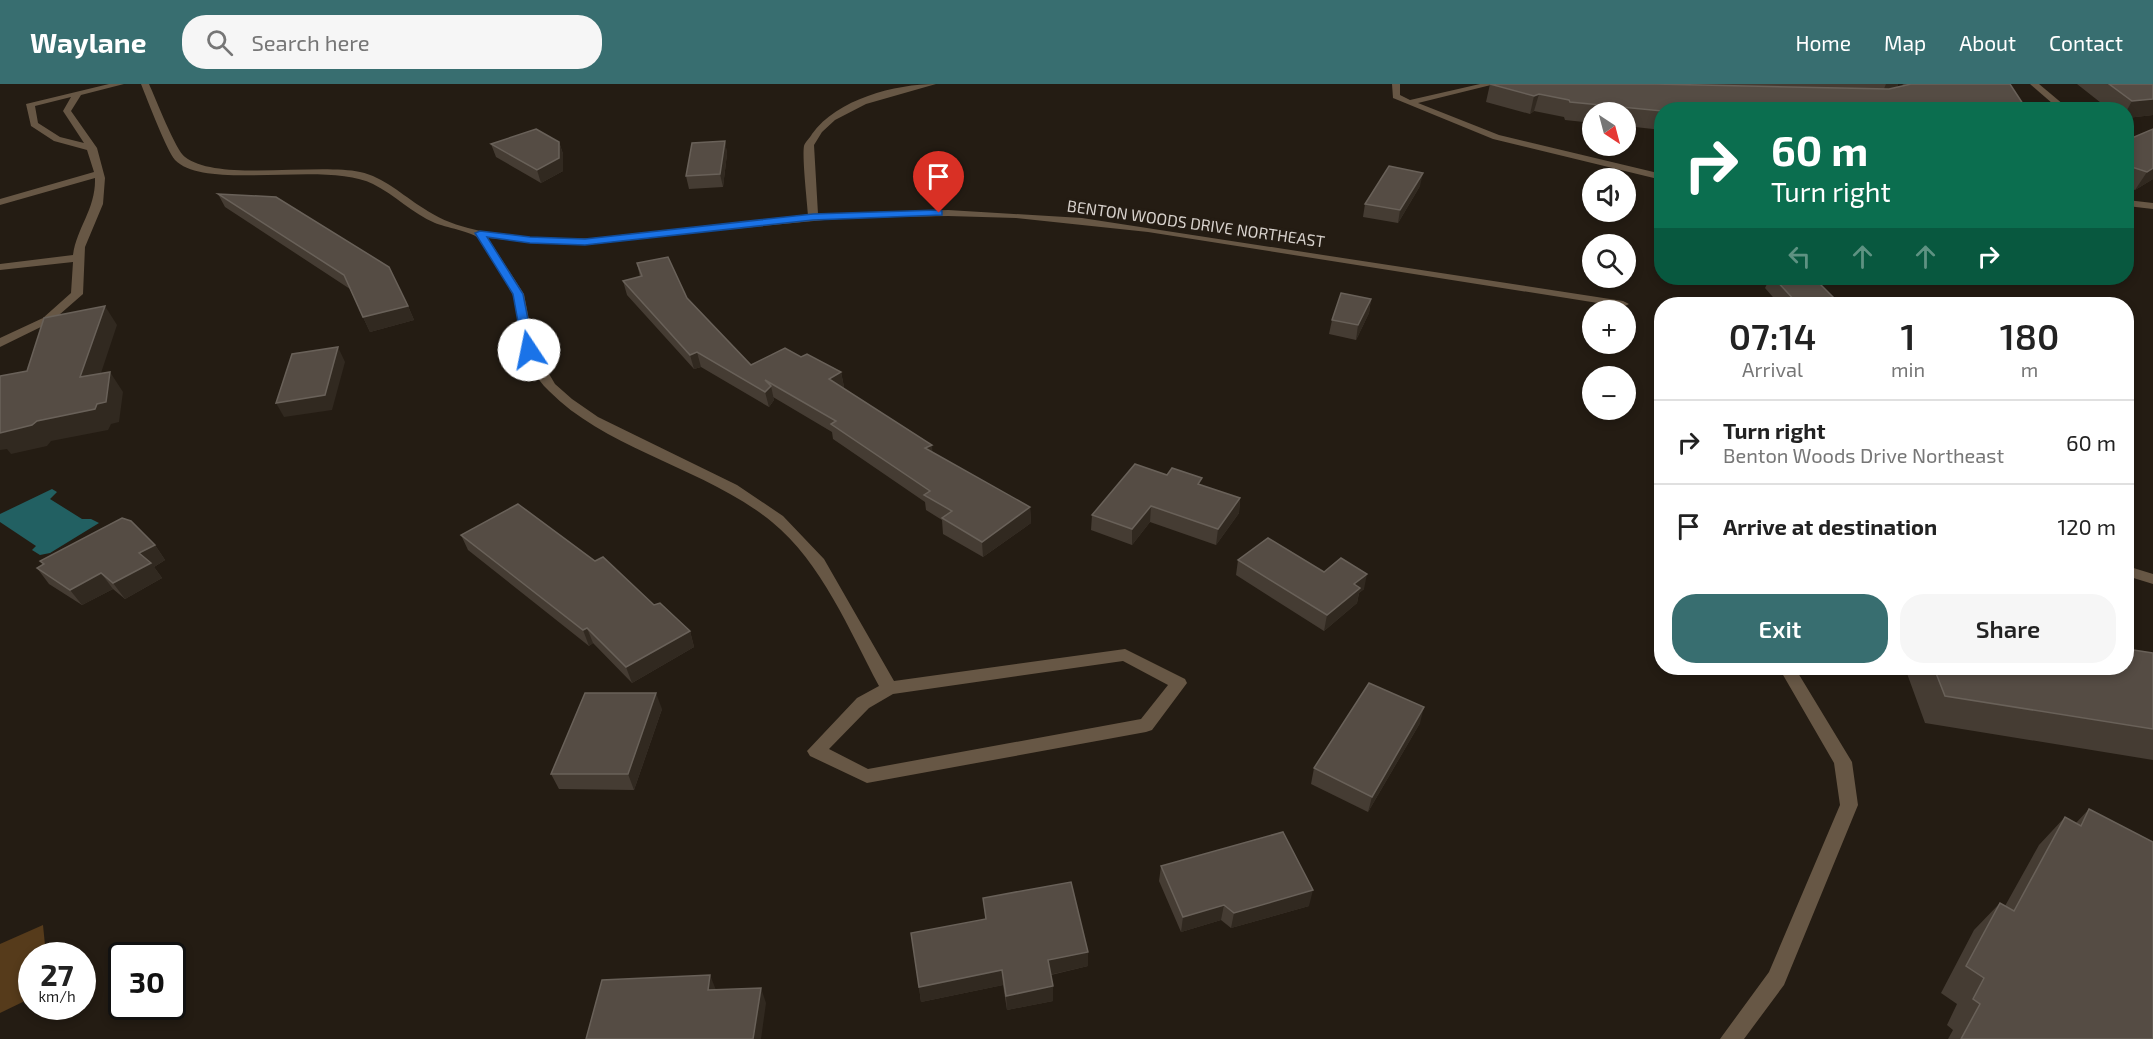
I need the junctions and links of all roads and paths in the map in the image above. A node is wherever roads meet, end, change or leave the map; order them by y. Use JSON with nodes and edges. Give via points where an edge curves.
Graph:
{"nodes":[{"id":1,"x":120,"y":84,"type":"edge"},
{"id":2,"x":146,"y":84,"type":"edge"},
{"id":3,"x":932,"y":84,"type":"edge"},
{"id":4,"x":1396,"y":84,"type":"edge"},
{"id":5,"x":1491,"y":84,"type":"edge"},
{"id":6,"x":2034,"y":84,"type":"edge"},
{"id":7,"x":78,"y":93,"type":"junction"},
{"id":8,"x":2056,"y":102,"type":"edge"},
{"id":9,"x":1409,"y":103,"type":"junction"},
{"id":10,"x":92,"y":148,"type":"junction"},
{"id":11,"x":99,"y":174,"type":"junction"},
{"id":12,"x":1654,"y":175,"type":"edge"},
{"id":13,"x":0,"y":202,"type":"edge"},
{"id":14,"x":2134,"y":204,"type":"edge"},
{"id":15,"x":2153,"y":206,"type":"edge"},
{"id":16,"x":813,"y":217,"type":"junction"},
{"id":17,"x":480,"y":233,"type":"junction"},
{"id":18,"x":79,"y":258,"type":"junction"},
{"id":19,"x":0,"y":267,"type":"edge"},
{"id":20,"x":1597,"y":300,"type":"edge"},
{"id":21,"x":0,"y":343,"type":"edge"},
{"id":22,"x":2134,"y":573,"type":"edge"},
{"id":23,"x":2153,"y":579,"type":"edge"},
{"id":24,"x":1791,"y":675,"type":"edge"},
{"id":25,"x":889,"y":688,"type":"junction"},
{"id":26,"x":1731,"y":1039,"type":"edge"}],
"edges":[{"from":1,"to":7,"type":"street"},
{"from":2,"to":17,"type":"street","name":"BENTON WOODS DRIVE NORTHEAST","via":[[179,158],[187,165],[220,172],[305,169],[360,175],[391,188],[433,218]]},
{"from":3,"to":16,"type":"street","via":[[848,109],[815,134],[809,144]]},
{"from":4,"to":9,"type":"street","via":[[1396,96]]},
{"from":5,"to":9,"type":"street"},
{"from":6,"to":8,"type":"street"},
{"from":7,"to":10,"type":"street","via":[[67,111]]},
{"from":7,"to":10,"type":"street","via":[[30,104],[34,124],[57,139]]},
{"from":9,"to":12,"type":"street","via":[[1496,137]]},
{"from":10,"to":11,"type":"street"},
{"from":11,"to":13,"type":"street"},
{"from":11,"to":18,"type":"street","via":[[99,203]]},
{"from":14,"to":15,"type":"street"},
{"from":16,"to":17,"type":"street","name":"BENTON WOODS DRIVE NORTHEAST","via":[[585,242]]},
{"from":16,"to":20,"type":"street","name":"BENTON WOODS DRIVE NORTHEAST","via":[[957,213],[1088,221]]},
{"from":17,"to":25,"type":"street","via":[[518,294],[529,350],[550,386],[593,420],[732,488],[778,519],[819,563]]},
{"from":18,"to":19,"type":"street"},
{"from":18,"to":21,"type":"street","via":[[77,294],[47,320]]},
{"from":22,"to":23,"type":"street"},
{"from":24,"to":26,"type":"street","via":[[1843,762],[1849,805],[1777,978]]},
{"from":25,"to":25,"type":"street","via":[[1125,655],[1179,683],[1146,725],[867,776],[816,751],[863,703]]}]}
